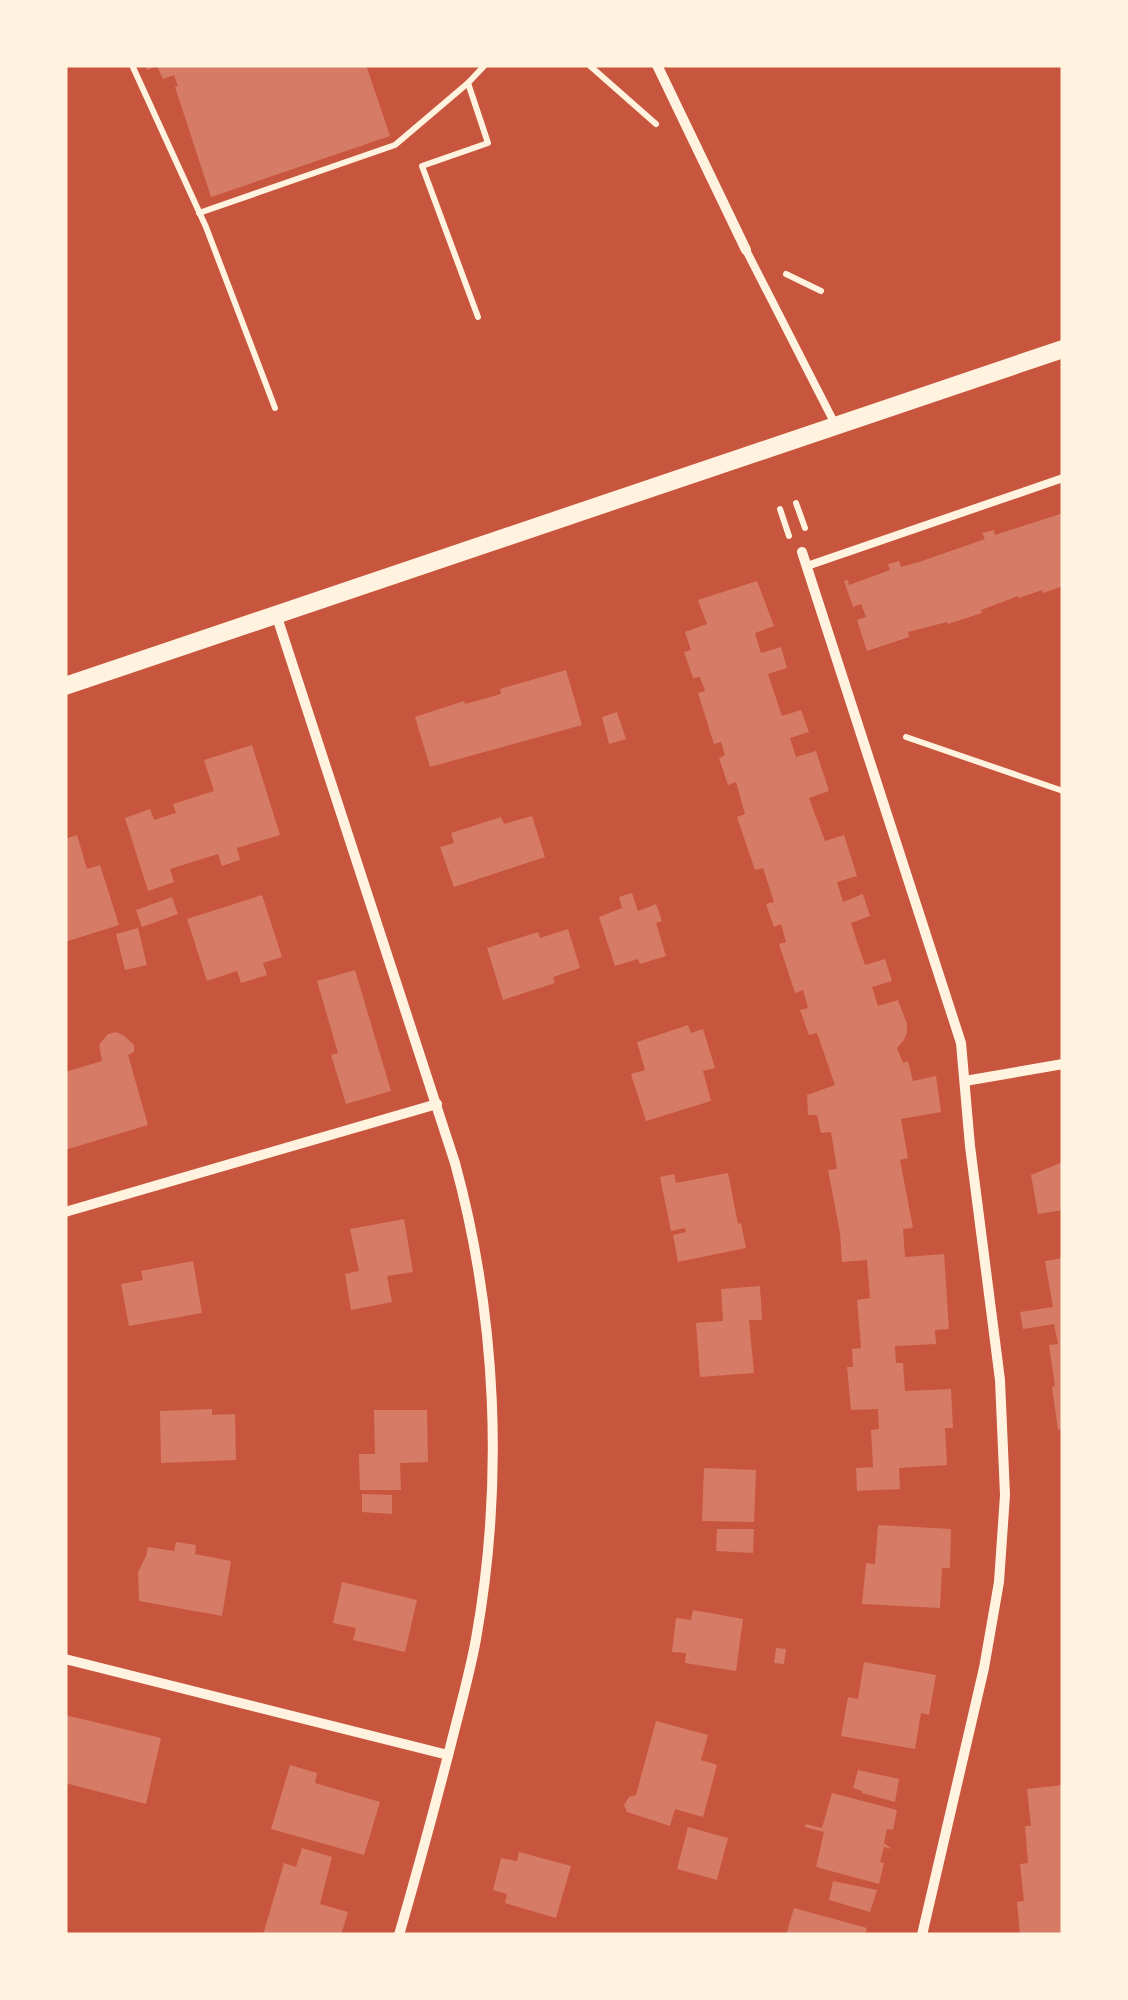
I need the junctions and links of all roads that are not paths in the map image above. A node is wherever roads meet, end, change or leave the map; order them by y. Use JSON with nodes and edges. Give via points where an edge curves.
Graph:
{"nodes":[{"id":1,"x":658,"y":65,"type":"edge"},
{"id":2,"x":746,"y":250,"type":"joint"},
{"id":3,"x":1063,"y":349,"type":"edge"},
{"id":4,"x":836,"y":426,"type":"junction"},
{"id":5,"x":1063,"y":478,"type":"edge"},
{"id":6,"x":802,"y":552,"type":"dead end"},
{"id":7,"x":807,"y":566,"type":"junction"},
{"id":8,"x":276,"y":614,"type":"junction"},
{"id":9,"x":65,"y":686,"type":"edge"},
{"id":10,"x":1063,"y":1064,"type":"edge"},
{"id":11,"x":964,"y":1081,"type":"junction"},
{"id":12,"x":437,"y":1104,"type":"junction"},
{"id":13,"x":65,"y":1212,"type":"edge"},
{"id":14,"x":65,"y":1659,"type":"edge"},
{"id":15,"x":448,"y":1755,"type":"junction"},
{"id":16,"x":399,"y":1935,"type":"edge"},
{"id":17,"x":922,"y":1935,"type":"edge"}],
"edges":[{"from":1,"to":2,"type":"street"},
{"from":2,"to":4,"type":"lane"},
{"from":3,"to":4,"type":"street"},
{"from":4,"to":8,"type":"street"},
{"from":5,"to":7,"type":"lane"},
{"from":6,"to":7,"type":"street"},
{"from":7,"to":11,"type":"street","via":[[954,1016]]},
{"from":8,"to":9,"type":"street"},
{"from":8,"to":12,"type":"street"},
{"from":10,"to":11,"type":"street"},
{"from":11,"to":17,"type":"street","via":[[1000,1380],[1004,1522],[987,1652]]},
{"from":12,"to":13,"type":"street"},
{"from":12,"to":15,"type":"street","via":[[474,1246],[492,1420],[487,1566]]},
{"from":14,"to":15,"type":"street"},
{"from":15,"to":16,"type":"street"}]}
